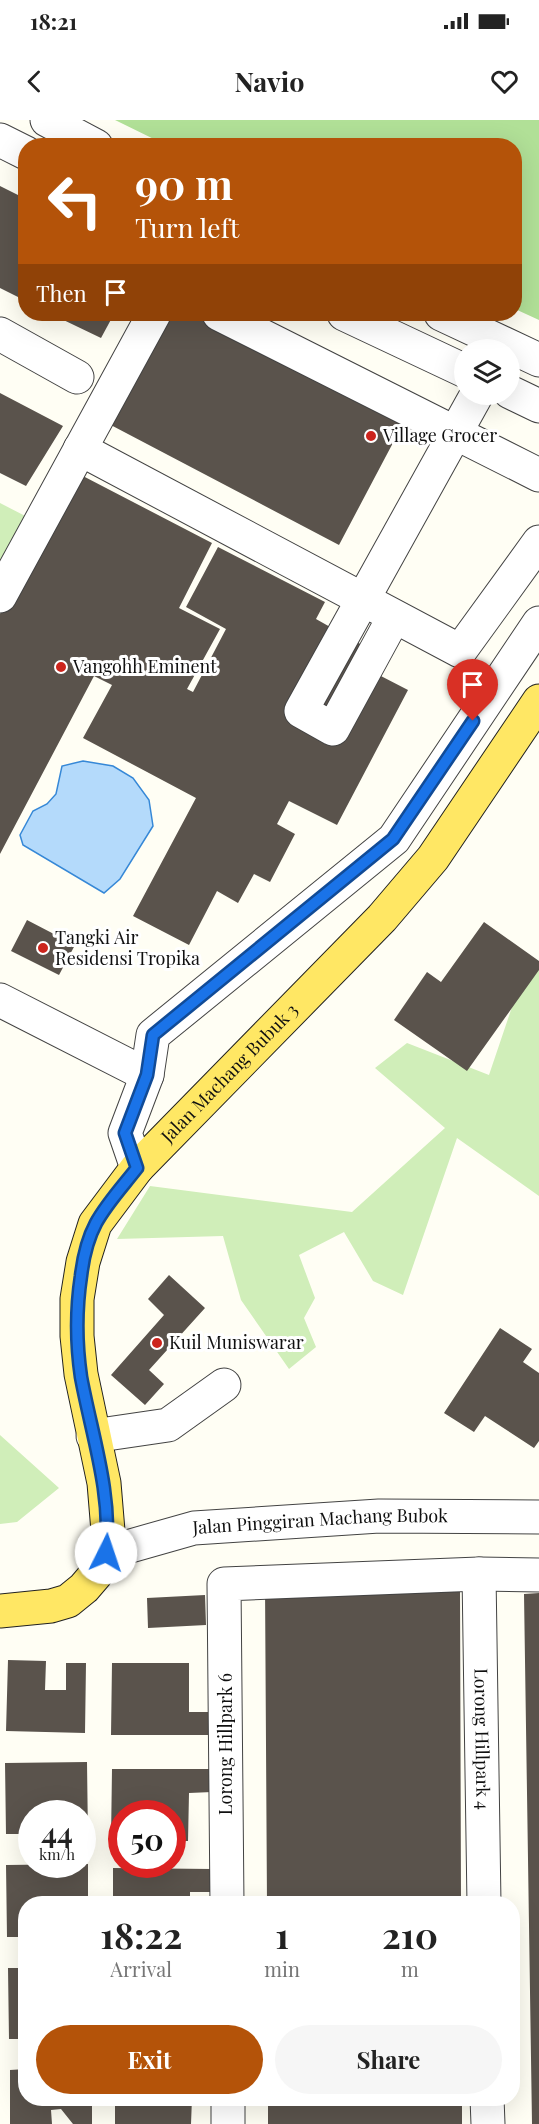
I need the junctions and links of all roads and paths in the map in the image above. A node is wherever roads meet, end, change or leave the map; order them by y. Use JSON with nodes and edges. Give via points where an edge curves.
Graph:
{"nodes":[{"id":1,"x":47,"y":120,"type":"edge"},
{"id":2,"x":81,"y":138,"type":"edge"},
{"id":3,"x":0,"y":140,"type":"edge"},
{"id":4,"x":18,"y":149,"type":"edge"},
{"id":5,"x":150,"y":321,"type":"edge"},
{"id":6,"x":233,"y":321,"type":"edge"},
{"id":7,"x":359,"y":321,"type":"edge"},
{"id":8,"x":455,"y":321,"type":"edge"},
{"id":9,"x":0,"y":334,"type":"edge"},
{"id":10,"x":489,"y":339,"type":"edge"},
{"id":11,"x":520,"y":353,"type":"edge"},
{"id":12,"x":539,"y":360,"type":"edge"},
{"id":13,"x":454,"y":366,"type":"edge"},
{"id":14,"x":78,"y":377,"type":"dead end"},
{"id":15,"x":520,"y":397,"type":"edge"},
{"id":16,"x":471,"y":405,"type":"edge"},
{"id":17,"x":539,"y":406,"type":"edge"},
{"id":18,"x":455,"y":432,"type":"junction"},
{"id":19,"x":80,"y":449,"type":"junction"},
{"id":20,"x":539,"y":475,"type":"edge"},
{"id":21,"x":539,"y":542,"type":"edge"},
{"id":22,"x":0,"y":596,"type":"edge"},
{"id":23,"x":362,"y":599,"type":"junction"},
{"id":24,"x":394,"y":617,"type":"junction"},
{"id":25,"x":539,"y":623,"type":"edge"},
{"id":26,"x":539,"y":701,"type":"edge"},
{"id":27,"x":0,"y":1000,"type":"edge"},
{"id":28,"x":147,"y":1075,"type":"junction"},
{"id":29,"x":137,"y":1168,"type":"junction"},
{"id":30,"x":224,"y":1385,"type":"dead end"},
{"id":31,"x":93,"y":1436,"type":"junction"},
{"id":32,"x":539,"y":1517,"type":"edge"},
{"id":33,"x":106,"y":1553,"type":"junction"},
{"id":34,"x":479,"y":1574,"type":"junction"},
{"id":35,"x":539,"y":1575,"type":"edge"},
{"id":36,"x":0,"y":1611,"type":"edge"},
{"id":37,"x":227,"y":1896,"type":"edge"},
{"id":38,"x":484,"y":1896,"type":"edge"},
{"id":39,"x":228,"y":2106,"type":"edge"},
{"id":40,"x":488,"y":2106,"type":"edge"},
{"id":41,"x":228,"y":2124,"type":"edge"},
{"id":42,"x":488,"y":2124,"type":"edge"}],
"edges":[{"from":1,"to":2,"type":"street"},
{"from":3,"to":4,"type":"street"},
{"from":5,"to":19,"type":"street"},
{"from":6,"to":18,"type":"street"},
{"from":7,"to":13,"type":"street"},
{"from":8,"to":10,"type":"street"},
{"from":9,"to":14,"type":"street"},
{"from":11,"to":12,"type":"street"},
{"from":15,"to":17,"type":"street"},
{"from":16,"to":18,"type":"street"},
{"from":18,"to":20,"type":"street"},
{"from":18,"to":23,"type":"street"},
{"from":19,"to":22,"type":"street"},
{"from":19,"to":23,"type":"street"},
{"from":21,"to":24,"type":"street","via":[[460,651]]},
{"from":23,"to":24,"type":"street"},
{"from":23,"to":24,"type":"street","via":[[301,711],[333,729]]},
{"from":25,"to":28,"type":"street","via":[[393,839],[153,1035]]},
{"from":26,"to":29,"type":"main road","name":"Jalan Machang Bubuk 3","via":[[433,858],[382,918]]},
{"from":27,"to":28,"type":"street"},
{"from":28,"to":29,"type":"street","via":[[125,1133]]},
{"from":29,"to":31,"type":"main road","name":"Jalan Machang Bubuk 3","via":[[95,1224],[83,1262],[77,1336]]},
{"from":30,"to":31,"type":"street","via":[[168,1425]]},
{"from":31,"to":33,"type":"main road","name":"Jalan Machang Bubuk 3","via":[[107,1507]]},
{"from":32,"to":33,"type":"street","name":"Jalan Pinggiran Machang Bubok","via":[[380,1516],[194,1528]]},
{"from":33,"to":36,"type":"main road","name":"Jalan Machang Bubuk 3","via":[[96,1574],[68,1601]]},
{"from":34,"to":35,"type":"street"},
{"from":34,"to":37,"type":"street","name":"Lorong Hillpark 6","via":[[224,1584]]},
{"from":34,"to":38,"type":"street","name":"Lorong Hillpark 4"},
{"from":39,"to":41,"type":"street"},
{"from":40,"to":42,"type":"street"}]}
